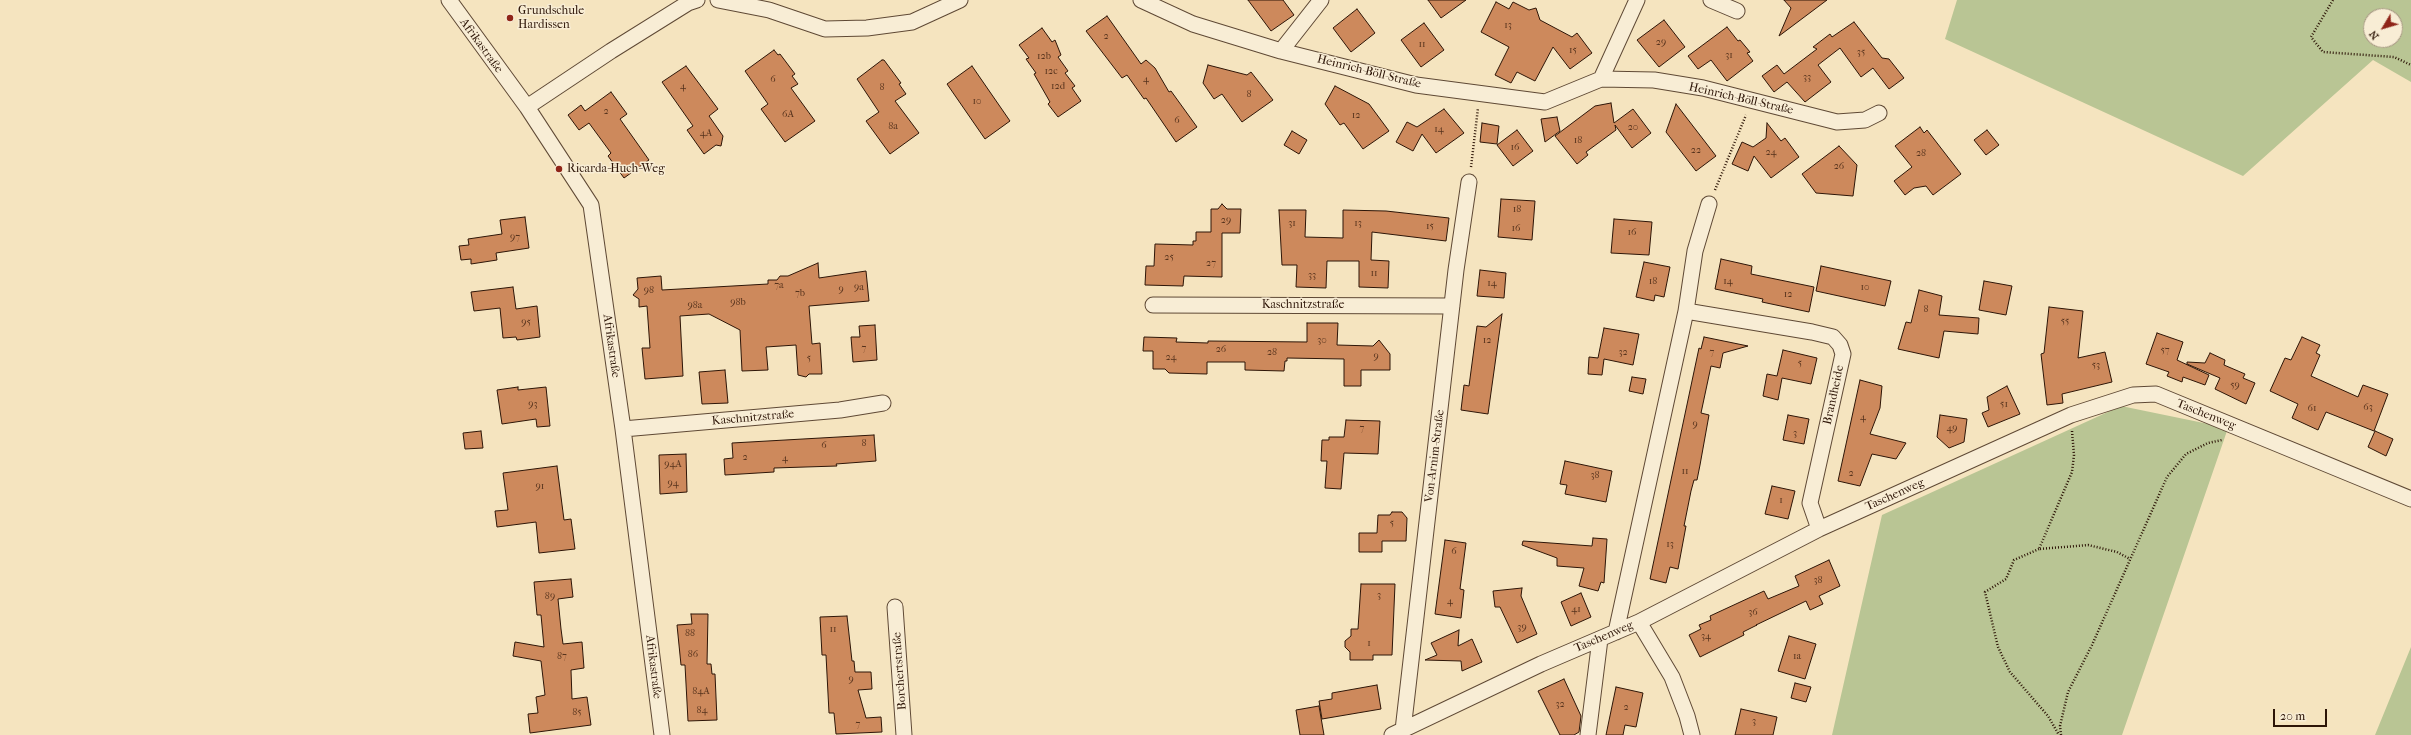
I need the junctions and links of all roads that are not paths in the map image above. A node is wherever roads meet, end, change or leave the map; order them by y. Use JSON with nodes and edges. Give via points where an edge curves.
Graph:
{"nodes":[{"id":1,"x":448,"y":0,"type":"edge"},
{"id":2,"x":697,"y":0,"type":"edge"},
{"id":3,"x":718,"y":0,"type":"edge"},
{"id":4,"x":960,"y":0,"type":"edge"},
{"id":5,"x":1141,"y":0,"type":"edge"},
{"id":6,"x":1321,"y":0,"type":"edge"},
{"id":7,"x":1637,"y":0,"type":"edge"},
{"id":8,"x":1711,"y":0,"type":"edge"},
{"id":9,"x":1737,"y":11,"type":"dead end"},
{"id":10,"x":1281,"y":51,"type":"junction"},
{"id":11,"x":1601,"y":80,"type":"junction"},
{"id":12,"x":527,"y":107,"type":"junction"},
{"id":13,"x":1880,"y":113,"type":"dead end"},
{"id":14,"x":1469,"y":182,"type":"road end"},
{"id":15,"x":1709,"y":204,"type":"road end"},
{"id":16,"x":1153,"y":305,"type":"dead end"},
{"id":17,"x":1452,"y":306,"type":"junction"},
{"id":18,"x":1686,"y":311,"type":"junction"},
{"id":19,"x":883,"y":403,"type":"dead end"},
{"id":20,"x":623,"y":429,"type":"junction"},
{"id":21,"x":2411,"y":499,"type":"edge"},
{"id":22,"x":1819,"y":529,"type":"junction"},
{"id":23,"x":896,"y":607,"type":"dead end"},
{"id":24,"x":1640,"y":622,"type":"junction"},
{"id":25,"x":1616,"y":632,"type":"junction"},
{"id":26,"x":1600,"y":639,"type":"junction"},
{"id":27,"x":1398,"y":732,"type":"edge"},
{"id":28,"x":662,"y":735,"type":"edge"},
{"id":29,"x":904,"y":735,"type":"edge"},
{"id":30,"x":1588,"y":735,"type":"edge"},
{"id":31,"x":1692,"y":735,"type":"edge"}],
"edges":[{"from":1,"to":12,"type":"street","name":"Afrikastraße"},
{"from":2,"to":12,"type":"street","via":[[630,39]]},
{"from":3,"to":4,"type":"street","via":[[769,10],[825,29],[867,28],[912,22]]},
{"from":5,"to":10,"type":"street","name":"Heinrich-Böll-Straße","via":[[1193,24]]},
{"from":6,"to":10,"type":"street"},
{"from":7,"to":11,"type":"street"},
{"from":8,"to":9,"type":"street"},
{"from":10,"to":11,"type":"street","name":"Heinrich-Böll-Straße","via":[[1416,85],[1545,102]]},
{"from":11,"to":13,"type":"street","name":"Heinrich-Böll-Straße","via":[[1654,80],[1703,88],[1837,122],[1865,120]]},
{"from":12,"to":20,"type":"street","name":"Afrikastraße","via":[[591,204]]},
{"from":14,"to":17,"type":"street","name":"Von-Arnim-Straße"},
{"from":15,"to":18,"type":"street","via":[[1695,251]]},
{"from":16,"to":17,"type":"street","name":"Kaschnitzstraße"},
{"from":17,"to":27,"type":"street","name":"Von-Arnim-Straße"},
{"from":18,"to":22,"type":"street","name":"Brandheide","via":[[1812,332],[1833,337],[1840,345],[1843,354],[1810,503]]},
{"from":18,"to":25,"type":"street"},
{"from":19,"to":20,"type":"street","name":"Kaschnitzstraße","via":[[840,410]]},
{"from":20,"to":28,"type":"street","name":"Afrikastraße"},
{"from":21,"to":22,"type":"street","name":"Taschenweg","via":[[2156,394],[2133,396],[2071,415]]},
{"from":22,"to":24,"type":"street","name":"Taschenweg"},
{"from":23,"to":29,"type":"street","name":"Borchertstraße"},
{"from":24,"to":25,"type":"street","name":"Taschenweg"},
{"from":24,"to":31,"type":"street","via":[[1672,677]]},
{"from":25,"to":26,"type":"street","name":"Taschenweg"},
{"from":26,"to":27,"type":"street","name":"Taschenweg"},
{"from":26,"to":30,"type":"street"}]}
